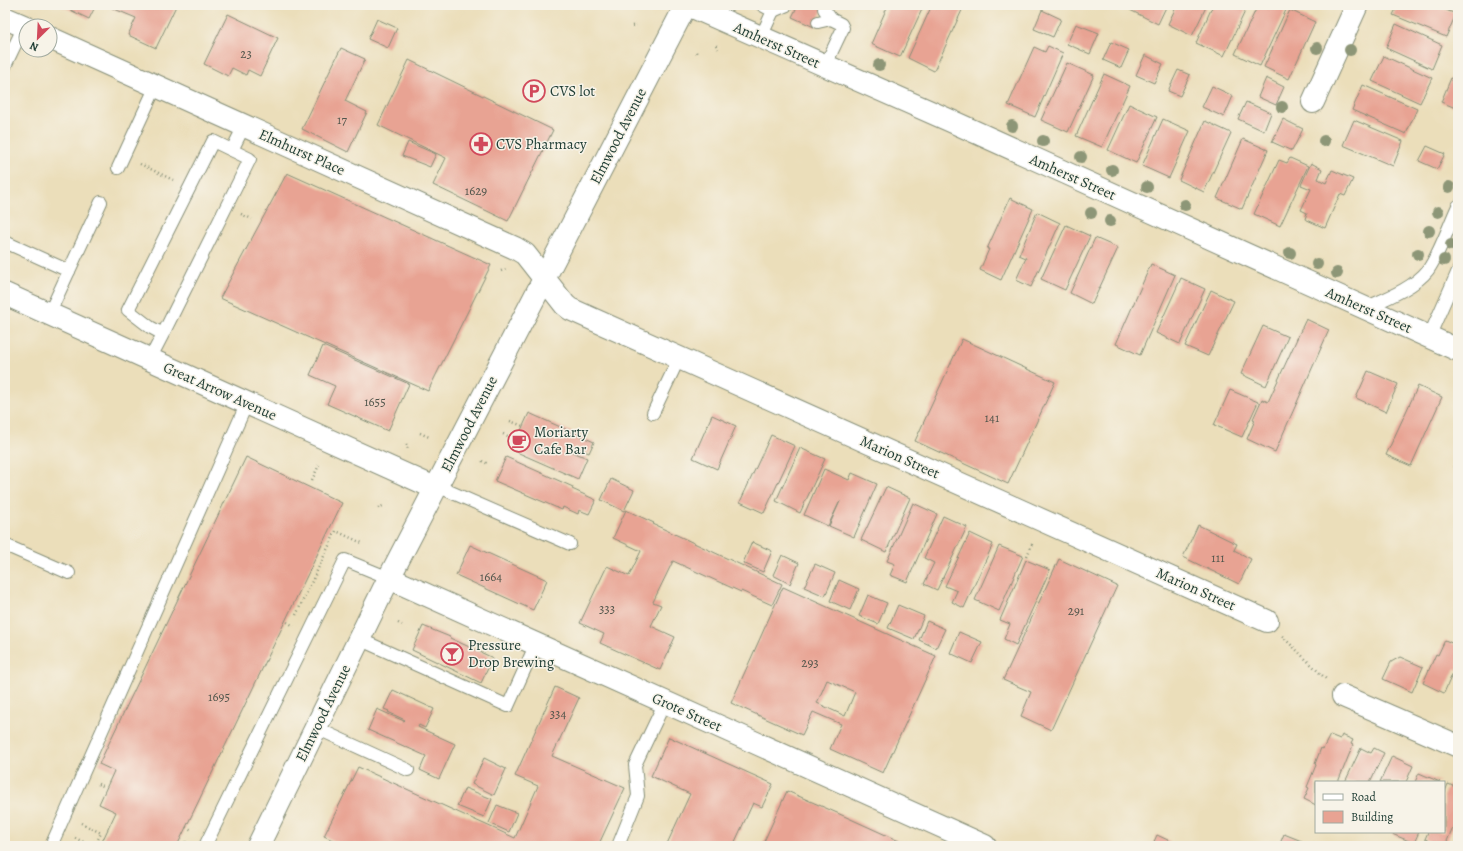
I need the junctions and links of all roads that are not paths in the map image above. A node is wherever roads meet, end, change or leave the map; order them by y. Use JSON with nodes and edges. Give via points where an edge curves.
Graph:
{"nodes":[{"id":1,"x":687,"y":5,"type":"edge"},
{"id":2,"x":762,"y":5,"type":"edge"},
{"id":3,"x":1356,"y":5,"type":"edge"},
{"id":4,"x":791,"y":7,"type":"edge"},
{"id":5,"x":773,"y":11,"type":"junction"},
{"id":6,"x":818,"y":22,"type":"dead end"},
{"id":7,"x":18,"y":24,"type":"edge"},
{"id":8,"x":761,"y":37,"type":"junction"},
{"id":9,"x":58,"y":42,"type":"edge"},
{"id":10,"x":5,"y":66,"type":"edge"},
{"id":11,"x":826,"y":66,"type":"junction"},
{"id":12,"x":156,"y":86,"type":"junction"},
{"id":13,"x":1313,"y":102,"type":"dead end"},
{"id":14,"x":244,"y":126,"type":"junction"},
{"id":15,"x":232,"y":150,"type":"junction"},
{"id":16,"x":118,"y":168,"type":"dead end"},
{"id":17,"x":101,"y":202,"type":"dead end"},
{"id":18,"x":1458,"y":206,"type":"edge"},
{"id":19,"x":5,"y":242,"type":"edge"},
{"id":20,"x":69,"y":271,"type":"junction"},
{"id":21,"x":1458,"y":271,"type":"edge"},
{"id":22,"x":544,"y":278,"type":"junction"},
{"id":23,"x":5,"y":294,"type":"edge"},
{"id":24,"x":1365,"y":308,"type":"junction"},
{"id":25,"x":49,"y":314,"type":"junction"},
{"id":26,"x":163,"y":334,"type":"junction"},
{"id":27,"x":1429,"y":337,"type":"junction"},
{"id":28,"x":1458,"y":350,"type":"edge"},
{"id":29,"x":679,"y":358,"type":"junction"},
{"id":30,"x":150,"y":359,"type":"junction"},
{"id":31,"x":247,"y":403,"type":"junction"},
{"id":32,"x":653,"y":414,"type":"dead end"},
{"id":33,"x":436,"y":487,"type":"junction"},
{"id":34,"x":570,"y":544,"type":"dead end"},
{"id":35,"x":5,"y":545,"type":"edge"},
{"id":36,"x":69,"y":574,"type":"dead end"},
{"id":37,"x":389,"y":578,"type":"junction"},
{"id":38,"x":1267,"y":621,"type":"road end"},
{"id":39,"x":359,"y":639,"type":"junction"},
{"id":40,"x":536,"y":644,"type":"junction"},
{"id":41,"x":1343,"y":696,"type":"road end"},
{"id":42,"x":665,"y":702,"type":"junction"},
{"id":43,"x":316,"y":728,"type":"junction"},
{"id":44,"x":1458,"y":746,"type":"edge"},
{"id":45,"x":408,"y":770,"type":"dead end"},
{"id":46,"x":51,"y":846,"type":"edge"},
{"id":47,"x":205,"y":846,"type":"edge"},
{"id":48,"x":258,"y":846,"type":"edge"},
{"id":49,"x":618,"y":846,"type":"edge"},
{"id":50,"x":985,"y":846,"type":"edge"}],
"edges":[{"from":1,"to":8,"type":"street","name":"Amherst Street"},
{"from":1,"to":22,"type":"street","name":"Elmwood Avenue"},
{"from":2,"to":5,"type":"lane"},
{"from":3,"to":13,"type":"street"},
{"from":4,"to":5,"type":"lane"},
{"from":5,"to":8,"type":"lane"},
{"from":6,"to":11,"type":"lane","via":[[828,14],[843,28]]},
{"from":7,"to":10,"type":"lane"},
{"from":8,"to":11,"type":"street","name":"Amherst Street"},
{"from":9,"to":12,"type":"street","name":"Elmhurst Place"},
{"from":11,"to":24,"type":"street","name":"Amherst Street"},
{"from":12,"to":14,"type":"street","name":"Elmhurst Place"},
{"from":12,"to":16,"type":"lane"},
{"from":14,"to":15,"type":"lane"},
{"from":14,"to":22,"type":"street","name":"Elmhurst Place","via":[[515,248],[526,254]]},
{"from":15,"to":26,"type":"lane","via":[[250,159]]},
{"from":15,"to":26,"type":"lane","via":[[214,141],[128,310]]},
{"from":17,"to":20,"type":"lane"},
{"from":18,"to":24,"type":"lane","via":[[1434,261],[1427,271],[1399,292]]},
{"from":19,"to":20,"type":"lane"},
{"from":20,"to":25,"type":"lane"},
{"from":21,"to":27,"type":"lane"},
{"from":22,"to":29,"type":"street","name":"Marion Street","via":[[570,309]]},
{"from":22,"to":33,"type":"street","name":"Elmwood Avenue"},
{"from":23,"to":25,"type":"street","name":"Great Arrow Avenue"},
{"from":24,"to":27,"type":"street","name":"Amherst Street"},
{"from":25,"to":30,"type":"street","name":"Great Arrow Avenue"},
{"from":26,"to":30,"type":"lane"},
{"from":27,"to":28,"type":"street","name":"Amherst Street"},
{"from":29,"to":32,"type":"lane"},
{"from":29,"to":38,"type":"street","name":"Marion Street"},
{"from":30,"to":31,"type":"street","name":"Great Arrow Avenue"},
{"from":31,"to":33,"type":"street","name":"Great Arrow Avenue"},
{"from":31,"to":46,"type":"lane"},
{"from":33,"to":34,"type":"lane"},
{"from":33,"to":37,"type":"street","name":"Elmwood Avenue"},
{"from":35,"to":36,"type":"lane"},
{"from":37,"to":39,"type":"street","name":"Elmwood Avenue"},
{"from":37,"to":40,"type":"street","name":"Grote Street"},
{"from":37,"to":47,"type":"lane","via":[[345,560]]},
{"from":39,"to":40,"type":"lane","via":[[508,706]]},
{"from":39,"to":43,"type":"street","name":"Elmwood Avenue"},
{"from":40,"to":42,"type":"street","name":"Grote Street"},
{"from":41,"to":44,"type":"street"},
{"from":42,"to":49,"type":"lane","via":[[635,764],[638,796]]},
{"from":42,"to":50,"type":"street","name":"Grote Street"},
{"from":43,"to":45,"type":"lane"},
{"from":43,"to":48,"type":"street","name":"Elmwood Avenue"}]}
